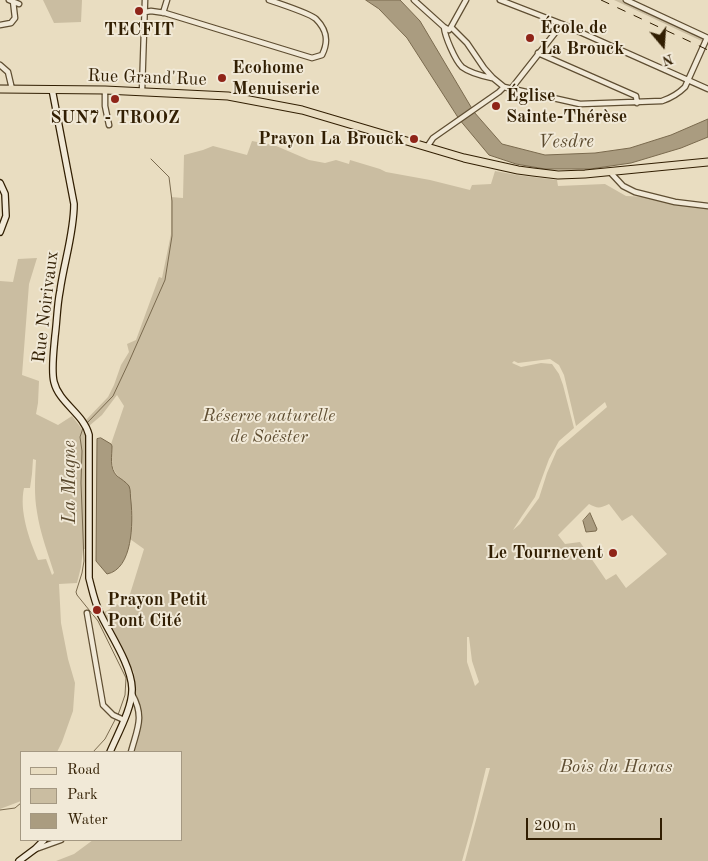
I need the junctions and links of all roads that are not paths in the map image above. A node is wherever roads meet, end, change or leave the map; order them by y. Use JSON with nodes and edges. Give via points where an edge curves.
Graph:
{"nodes":[{"id":1,"x":145,"y":0,"type":"edge"},
{"id":2,"x":167,"y":0,"type":"edge"},
{"id":3,"x":269,"y":0,"type":"edge"},
{"id":4,"x":414,"y":0,"type":"edge"},
{"id":5,"x":466,"y":0,"type":"edge"},
{"id":6,"x":500,"y":0,"type":"edge"},
{"id":7,"x":626,"y":0,"type":"edge"},
{"id":8,"x":11,"y":1,"type":"edge"},
{"id":9,"x":19,"y":4,"type":"dead end"},
{"id":10,"x":145,"y":12,"type":"junction"},
{"id":11,"x":163,"y":12,"type":"junction"},
{"id":12,"x":562,"y":24,"type":"junction"},
{"id":13,"x":0,"y":25,"type":"edge"},
{"id":14,"x":444,"y":27,"type":"junction"},
{"id":15,"x":451,"y":27,"type":"junction"},
{"id":16,"x":708,"y":38,"type":"edge"},
{"id":17,"x":538,"y":53,"type":"junction"},
{"id":18,"x":0,"y":65,"type":"edge"},
{"id":19,"x":493,"y":78,"type":"junction"},
{"id":20,"x":688,"y":80,"type":"junction"},
{"id":21,"x":504,"y":87,"type":"junction"},
{"id":22,"x":0,"y":89,"type":"edge"},
{"id":23,"x":12,"y":89,"type":"junction"},
{"id":24,"x":52,"y":89,"type":"junction"},
{"id":25,"x":510,"y":89,"type":"junction"},
{"id":26,"x":708,"y":89,"type":"edge"},
{"id":27,"x":104,"y":90,"type":"junction"},
{"id":28,"x":142,"y":91,"type":"junction"},
{"id":29,"x":637,"y":103,"type":"junction"},
{"id":30,"x":109,"y":125,"type":"dead end"},
{"id":31,"x":427,"y":147,"type":"junction"},
{"id":32,"x":708,"y":162,"type":"edge"},
{"id":33,"x":610,"y":172,"type":"junction"},
{"id":34,"x":0,"y":182,"type":"edge"},
{"id":35,"x":708,"y":206,"type":"edge"},
{"id":36,"x":0,"y":232,"type":"edge"},
{"id":37,"x":87,"y":613,"type":"dead end"},
{"id":38,"x":132,"y":694,"type":"junction"},
{"id":39,"x":121,"y":719,"type":"junction"},
{"id":40,"x":110,"y":751,"type":"edge"},
{"id":41,"x":131,"y":751,"type":"edge"},
{"id":42,"x":43,"y":841,"type":"edge"},
{"id":43,"x":58,"y":841,"type":"edge"},
{"id":44,"x":35,"y":849,"type":"junction"},
{"id":45,"x":19,"y":861,"type":"edge"}],
"edges":[{"from":1,"to":10,"type":"street"},
{"from":2,"to":11,"type":"street"},
{"from":3,"to":11,"type":"street","via":[[315,18],[326,32],[327,46],[322,55],[312,58]]},
{"from":4,"to":14,"type":"street"},
{"from":5,"to":15,"type":"street"},
{"from":6,"to":12,"type":"street"},
{"from":7,"to":16,"type":"street"},
{"from":8,"to":9,"type":"street"},
{"from":8,"to":13,"type":"street","via":[[15,18],[11,23]]},
{"from":10,"to":11,"type":"street"},
{"from":10,"to":28,"type":"street"},
{"from":12,"to":17,"type":"street"},
{"from":12,"to":20,"type":"street"},
{"from":14,"to":15,"type":"street","via":[[448,30]]},
{"from":14,"to":19,"type":"street","via":[[445,37],[461,66]]},
{"from":15,"to":19,"type":"street"},
{"from":16,"to":20,"type":"street"},
{"from":17,"to":25,"type":"street"},
{"from":17,"to":29,"type":"street","via":[[636,96]]},
{"from":18,"to":23,"type":"street","via":[[8,72]]},
{"from":19,"to":21,"type":"street"},
{"from":20,"to":26,"type":"street"},
{"from":20,"to":29,"type":"street","via":[[672,98]]},
{"from":21,"to":25,"type":"street"},
{"from":21,"to":31,"type":"street","via":[[433,138]]},
{"from":22,"to":23,"type":"main road","name":"Rue Grand'Rue"},
{"from":23,"to":24,"type":"main road","name":"Rue Grand'Rue"},
{"from":24,"to":27,"type":"main road","name":"Rue Grand'Rue"},
{"from":24,"to":38,"type":"main road","name":"Rue Noirivaux","via":[[74,204],[60,292],[53,380],[89,435],[90,578],[99,611],[128,670]]},
{"from":25,"to":29,"type":"street","via":[[580,104]]},
{"from":27,"to":28,"type":"main road","name":"Rue Grand'Rue"},
{"from":27,"to":30,"type":"street"},
{"from":28,"to":31,"type":"main road","name":"Rue Grand'Rue","via":[[228,96],[302,110]]},
{"from":31,"to":33,"type":"main road","name":"Rue Grand'Rue","via":[[518,170],[558,175]]},
{"from":32,"to":33,"type":"main road","name":"Rue Grand'Rue"},
{"from":33,"to":35,"type":"street","via":[[623,186],[635,192]]},
{"from":34,"to":36,"type":"main road","via":[[5,194],[6,216]]},
{"from":37,"to":39,"type":"street","via":[[103,705]]},
{"from":38,"to":39,"type":"main road","name":"Rue Noirivaux"},
{"from":38,"to":41,"type":"street","via":[[140,718]]},
{"from":39,"to":40,"type":"main road","name":"Rue Noirivaux"},
{"from":42,"to":44,"type":"main road"},
{"from":43,"to":44,"type":"street"},
{"from":44,"to":45,"type":"main road"}]}
